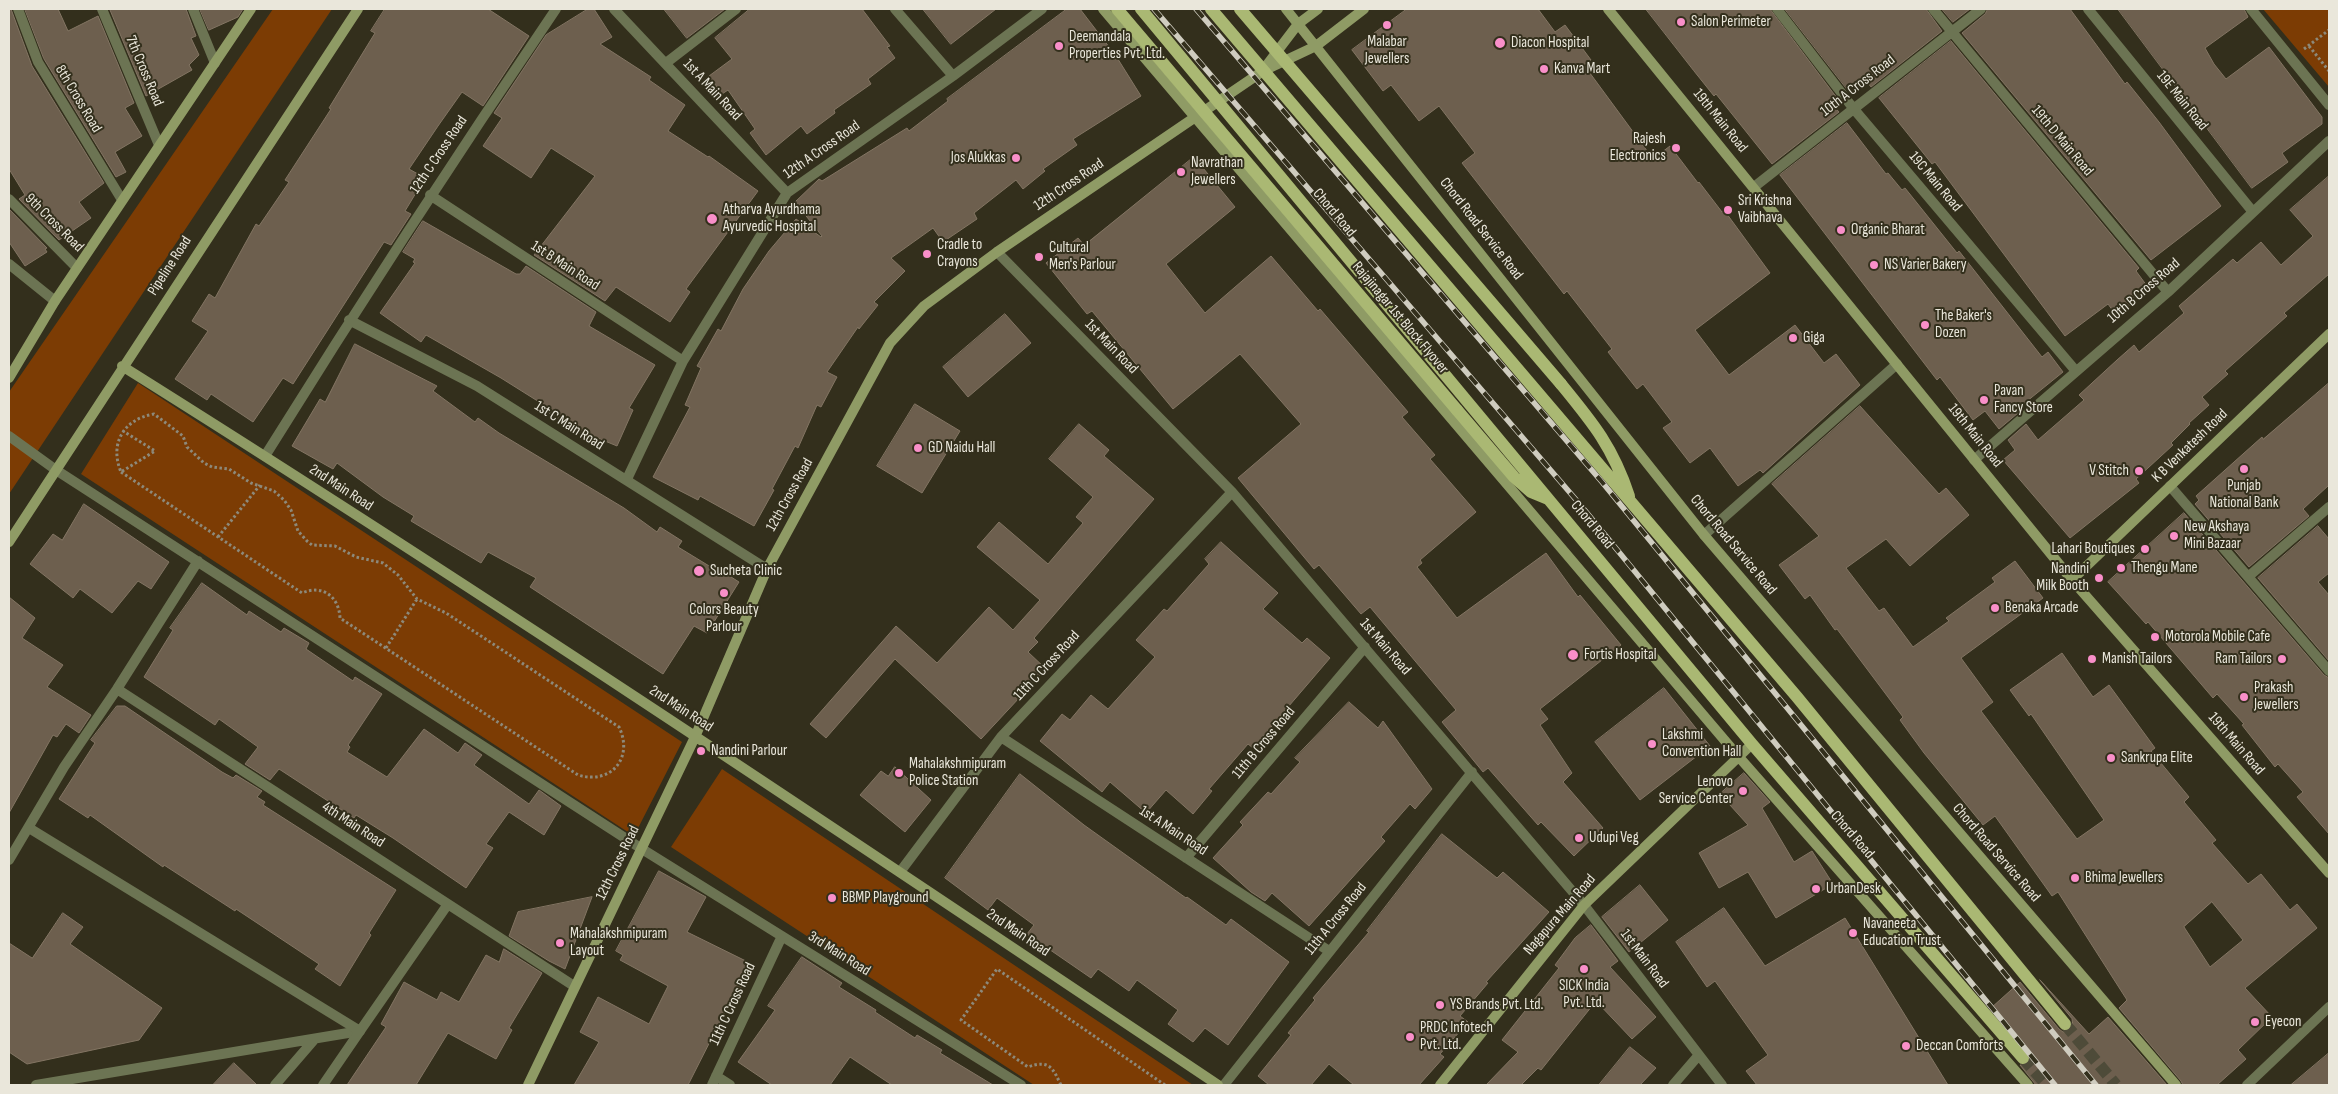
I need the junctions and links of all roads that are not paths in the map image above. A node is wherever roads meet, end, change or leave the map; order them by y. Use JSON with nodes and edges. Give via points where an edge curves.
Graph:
{"nodes":[{"id":1,"x":18,"y":9,"type":"edge"},
{"id":2,"x":102,"y":9,"type":"edge"},
{"id":3,"x":193,"y":9,"type":"edge"},
{"id":4,"x":251,"y":9,"type":"edge"},
{"id":5,"x":358,"y":9,"type":"edge"},
{"id":6,"x":556,"y":9,"type":"edge"},
{"id":7,"x":614,"y":9,"type":"edge"},
{"id":8,"x":736,"y":9,"type":"edge"},
{"id":9,"x":895,"y":9,"type":"edge"},
{"id":10,"x":1042,"y":9,"type":"edge"},
{"id":11,"x":1103,"y":9,"type":"edge"},
{"id":12,"x":1117,"y":9,"type":"edge"},
{"id":13,"x":1141,"y":9,"type":"edge"},
{"id":14,"x":1210,"y":9,"type":"edge"},
{"id":15,"x":1240,"y":9,"type":"edge"},
{"id":16,"x":1286,"y":9,"type":"edge"},
{"id":17,"x":1318,"y":9,"type":"edge"},
{"id":18,"x":1364,"y":9,"type":"edge"},
{"id":19,"x":1608,"y":9,"type":"edge"},
{"id":20,"x":1777,"y":9,"type":"edge"},
{"id":21,"x":1933,"y":9,"type":"edge"},
{"id":22,"x":1981,"y":9,"type":"edge"},
{"id":23,"x":2088,"y":9,"type":"edge"},
{"id":24,"x":2251,"y":9,"type":"edge"},
{"id":25,"x":1298,"y":24,"type":"junction"},
{"id":26,"x":1952,"y":32,"type":"junction"},
{"id":27,"x":1316,"y":46,"type":"junction"},
{"id":28,"x":214,"y":63,"type":"junction"},
{"id":29,"x":666,"y":63,"type":"junction"},
{"id":30,"x":1263,"y":71,"type":"junction"},
{"id":31,"x":953,"y":76,"type":"junction"},
{"id":32,"x":1220,"y":101,"type":"junction"},
{"id":33,"x":2329,"y":105,"type":"edge"},
{"id":34,"x":1853,"y":108,"type":"junction"},
{"id":35,"x":1194,"y":118,"type":"junction"},
{"id":36,"x":2329,"y":141,"type":"edge"},
{"id":37,"x":159,"y":145,"type":"junction"},
{"id":38,"x":1754,"y":187,"type":"junction"},
{"id":39,"x":787,"y":193,"type":"junction"},
{"id":40,"x":430,"y":195,"type":"junction"},
{"id":41,"x":9,"y":199,"type":"edge"},
{"id":42,"x":122,"y":200,"type":"junction"},
{"id":43,"x":2252,"y":212,"type":"junction"},
{"id":44,"x":997,"y":252,"type":"junction"},
{"id":45,"x":9,"y":264,"type":"edge"},
{"id":46,"x":77,"y":268,"type":"junction"},
{"id":47,"x":2168,"y":292,"type":"junction"},
{"id":48,"x":55,"y":301,"type":"junction"},
{"id":49,"x":349,"y":320,"type":"junction"},
{"id":50,"x":2329,"y":334,"type":"edge"},
{"id":51,"x":683,"y":362,"type":"junction"},
{"id":52,"x":1897,"y":364,"type":"junction"},
{"id":53,"x":122,"y":366,"type":"junction"},
{"id":54,"x":2075,"y":370,"type":"junction"},
{"id":55,"x":9,"y":378,"type":"edge"},
{"id":56,"x":9,"y":436,"type":"edge"},
{"id":57,"x":265,"y":456,"type":"junction"},
{"id":58,"x":1974,"y":460,"type":"junction"},
{"id":59,"x":56,"y":470,"type":"junction"},
{"id":60,"x":627,"y":479,"type":"junction"},
{"id":61,"x":2170,"y":486,"type":"junction"},
{"id":62,"x":1232,"y":492,"type":"junction"},
{"id":63,"x":1550,"y":500,"type":"junction"},
{"id":64,"x":1632,"y":503,"type":"junction"},
{"id":65,"x":2328,"y":511,"type":"edge"},
{"id":66,"x":1704,"y":536,"type":"junction"},
{"id":67,"x":9,"y":542,"type":"edge"},
{"id":68,"x":198,"y":561,"type":"junction"},
{"id":69,"x":767,"y":569,"type":"junction"},
{"id":70,"x":2249,"y":576,"type":"junction"},
{"id":71,"x":2072,"y":580,"type":"junction"},
{"id":72,"x":1365,"y":647,"type":"junction"},
{"id":73,"x":2329,"y":671,"type":"edge"},
{"id":74,"x":117,"y":690,"type":"junction"},
{"id":75,"x":1001,"y":736,"type":"junction"},
{"id":76,"x":695,"y":737,"type":"junction"},
{"id":77,"x":1752,"y":744,"type":"junction"},
{"id":78,"x":1738,"y":756,"type":"junction"},
{"id":79,"x":1472,"y":772,"type":"junction"},
{"id":80,"x":29,"y":828,"type":"junction"},
{"id":81,"x":642,"y":849,"type":"junction"},
{"id":82,"x":1186,"y":858,"type":"junction"},
{"id":83,"x":9,"y":860,"type":"edge"},
{"id":84,"x":900,"y":872,"type":"junction"},
{"id":85,"x":2329,"y":873,"type":"edge"},
{"id":86,"x":448,"y":904,"type":"junction"},
{"id":87,"x":1584,"y":905,"type":"junction"},
{"id":88,"x":782,"y":936,"type":"junction"},
{"id":89,"x":1329,"y":951,"type":"junction"},
{"id":90,"x":574,"y":986,"type":"junction"},
{"id":91,"x":2329,"y":1007,"type":"edge"},
{"id":92,"x":2066,"y":1024,"type":"tunnel mouth"},
{"id":93,"x":360,"y":1031,"type":"junction"},
{"id":94,"x":313,"y":1040,"type":"junction"},
{"id":95,"x":1698,"y":1056,"type":"junction"},
{"id":96,"x":2023,"y":1058,"type":"tunnel mouth"},
{"id":97,"x":714,"y":1081,"type":"edge"},
{"id":98,"x":36,"y":1085,"type":"edge"},
{"id":99,"x":276,"y":1085,"type":"edge"},
{"id":100,"x":324,"y":1085,"type":"edge"},
{"id":101,"x":528,"y":1085,"type":"edge"},
{"id":102,"x":730,"y":1085,"type":"edge"},
{"id":103,"x":1021,"y":1085,"type":"edge"},
{"id":104,"x":1218,"y":1085,"type":"edge"},
{"id":105,"x":1224,"y":1085,"type":"edge"},
{"id":106,"x":1440,"y":1085,"type":"edge"},
{"id":107,"x":1673,"y":1085,"type":"edge"},
{"id":108,"x":1722,"y":1085,"type":"edge"},
{"id":109,"x":2028,"y":1085,"type":"edge"},
{"id":110,"x":2176,"y":1085,"type":"edge"},
{"id":111,"x":2247,"y":1085,"type":"edge"}],
"edges":[{"from":1,"to":42,"type":"street","name":"8th Cross Road","via":[[38,62]]},
{"from":2,"to":37,"type":"street","name":"7th Cross Road"},
{"from":3,"to":28,"type":"street"},
{"from":4,"to":28,"type":"street"},
{"from":5,"to":53,"type":"street","name":"Pipeline Road"},
{"from":6,"to":40,"type":"street","name":"12th C Cross Road"},
{"from":7,"to":29,"type":"street","name":"1st A Main Road"},
{"from":8,"to":29,"type":"street"},
{"from":9,"to":31,"type":"street"},
{"from":10,"to":31,"type":"street","name":"12th A Cross Road"},
{"from":11,"to":35,"type":"street"},
{"from":12,"to":63,"type":"main road","name":"Rajajinagar 1st Block Flyover","bridge":true,"via":[[1514,477],[1531,492]]},
{"from":13,"to":32,"type":"main road","name":"Chord Road"},
{"from":14,"to":30,"type":"main road"},
{"from":15,"to":64,"type":"main road","bridge":true,"via":[[1604,438],[1621,471]]},
{"from":16,"to":25,"type":"street","name":"Chord Road Service Road"},
{"from":17,"to":25,"type":"street"},
{"from":18,"to":27,"type":"street"},
{"from":19,"to":38,"type":"street","name":"19th Main Road"},
{"from":20,"to":34,"type":"street","name":"19C Main Road"},
{"from":21,"to":26,"type":"street","name":"19th D Main Road"},
{"from":22,"to":26,"type":"street","name":"10th A Cross Road"},
{"from":23,"to":43,"type":"street","name":"19E Main Road"},
{"from":24,"to":33,"type":"street"},
{"from":25,"to":27,"type":"street","name":"Chord Road Service Road"},
{"from":25,"to":30,"type":"street"},
{"from":26,"to":34,"type":"street","name":"10th A Cross Road"},
{"from":26,"to":47,"type":"street","name":"19th D Main Road"},
{"from":27,"to":30,"type":"street"},
{"from":27,"to":66,"type":"street","name":"Chord Road Service Road"},
{"from":28,"to":37,"type":"street"},
{"from":29,"to":39,"type":"street","name":"1st A Main Road"},
{"from":30,"to":32,"type":"street","name":"12th Cross Road"},
{"from":30,"to":64,"type":"main road"},
{"from":31,"to":39,"type":"street","name":"12th A Cross Road"},
{"from":32,"to":35,"type":"street","name":"12th Cross Road"},
{"from":32,"to":63,"type":"main road","name":"Chord Road"},
{"from":34,"to":38,"type":"street","name":"10th A Cross Road"},
{"from":34,"to":54,"type":"street","name":"19C Main Road"},
{"from":35,"to":44,"type":"street","name":"12th Cross Road"},
{"from":35,"to":78,"type":"street"},
{"from":36,"to":43,"type":"street","name":"10th B Cross Road"},
{"from":37,"to":42,"type":"street"},
{"from":38,"to":52,"type":"street","name":"19th Main Road"},
{"from":39,"to":51,"type":"street","name":"12th A Cross Road"},
{"from":40,"to":49,"type":"street","name":"12th C Cross Road"},
{"from":40,"to":51,"type":"street","name":"1st B Main Road"},
{"from":41,"to":46,"type":"street","name":"9th Cross Road"},
{"from":42,"to":46,"type":"street"},
{"from":43,"to":47,"type":"street","name":"10th B Cross Road"},
{"from":44,"to":62,"type":"street","name":"1st Main Road"},
{"from":44,"to":69,"type":"street","name":"12th Cross Road","via":[[924,306],[890,343]]},
{"from":45,"to":48,"type":"street"},
{"from":46,"to":48,"type":"street"},
{"from":47,"to":54,"type":"street","name":"10th B Cross Road"},
{"from":48,"to":55,"type":"street"},
{"from":49,"to":57,"type":"street","name":"12th C Cross Road"},
{"from":49,"to":60,"type":"street","name":"1st C Main Road","via":[[477,386]]},
{"from":50,"to":61,"type":"street","name":"K B Venkatesh Road"},
{"from":51,"to":60,"type":"street","name":"12th A Cross Road"},
{"from":52,"to":58,"type":"street","name":"19th Main Road"},
{"from":52,"to":66,"type":"street"},
{"from":53,"to":57,"type":"street","name":"2nd Main Road"},
{"from":53,"to":59,"type":"street","name":"Pipeline Road"},
{"from":54,"to":58,"type":"street","name":"10th B Cross Road"},
{"from":56,"to":59,"type":"street","name":"3rd Main Road"},
{"from":57,"to":76,"type":"street","name":"2nd Main Road"},
{"from":58,"to":71,"type":"street","name":"19th Main Road"},
{"from":59,"to":67,"type":"street","name":"Pipeline Road"},
{"from":59,"to":68,"type":"street","name":"3rd Main Road"},
{"from":60,"to":69,"type":"street","name":"1st C Main Road"},
{"from":61,"to":70,"type":"street"},
{"from":61,"to":71,"type":"street","name":"K B Venkatesh Road"},
{"from":62,"to":72,"type":"street","name":"1st Main Road"},
{"from":62,"to":75,"type":"street","name":"11th C Cross Road"},
{"from":63,"to":77,"type":"main road","name":"Chord Road"},
{"from":64,"to":92,"type":"main road","via":[[1797,697]]},
{"from":65,"to":70,"type":"street"},
{"from":66,"to":110,"type":"street","name":"Chord Road Service Road"},
{"from":68,"to":74,"type":"street"},
{"from":68,"to":81,"type":"street","name":"3rd Main Road"},
{"from":69,"to":76,"type":"street","name":"12th Cross Road"},
{"from":70,"to":73,"type":"street"},
{"from":71,"to":85,"type":"street","name":"19th Main Road"},
{"from":72,"to":79,"type":"street","name":"1st Main Road"},
{"from":72,"to":82,"type":"street","name":"11th B Cross Road"},
{"from":74,"to":80,"type":"street","via":[[64,767]]},
{"from":74,"to":86,"type":"street","name":"4th Main Road"},
{"from":75,"to":82,"type":"street","name":"1st A Main Road"},
{"from":75,"to":84,"type":"street","name":"11th C Cross Road"},
{"from":76,"to":81,"type":"street","name":"12th Cross Road"},
{"from":76,"to":84,"type":"street","name":"2nd Main Road"},
{"from":77,"to":78,"type":"street","name":"Nagapura Main Road"},
{"from":77,"to":96,"type":"main road","name":"Chord Road"},
{"from":78,"to":87,"type":"street","name":"Nagapura Main Road"},
{"from":78,"to":109,"type":"street"},
{"from":79,"to":87,"type":"street","name":"1st Main Road"},
{"from":79,"to":89,"type":"street","name":"11th A Cross Road"},
{"from":80,"to":83,"type":"street"},
{"from":80,"to":93,"type":"street"},
{"from":81,"to":88,"type":"street","name":"3rd Main Road"},
{"from":81,"to":90,"type":"street","name":"12th Cross Road"},
{"from":82,"to":89,"type":"street","name":"1st A Main Road"},
{"from":84,"to":104,"type":"street","name":"2nd Main Road"},
{"from":86,"to":90,"type":"street","name":"4th Main Road"},
{"from":86,"to":93,"type":"street"},
{"from":87,"to":95,"type":"street","name":"1st Main Road"},
{"from":87,"to":106,"type":"street","name":"Nagapura Main Road"},
{"from":88,"to":97,"type":"street","name":"11th C Cross Road"},
{"from":88,"to":103,"type":"street","name":"3rd Main Road"},
{"from":89,"to":105,"type":"street","name":"11th A Cross Road"},
{"from":90,"to":101,"type":"street","name":"12th Cross Road"},
{"from":91,"to":111,"type":"street"},
{"from":93,"to":94,"type":"street"},
{"from":93,"to":100,"type":"street"},
{"from":94,"to":98,"type":"street"},
{"from":94,"to":99,"type":"street"},
{"from":95,"to":107,"type":"street"},
{"from":95,"to":108,"type":"street","name":"1st Main Road"},
{"from":97,"to":102,"type":"street"}]}
